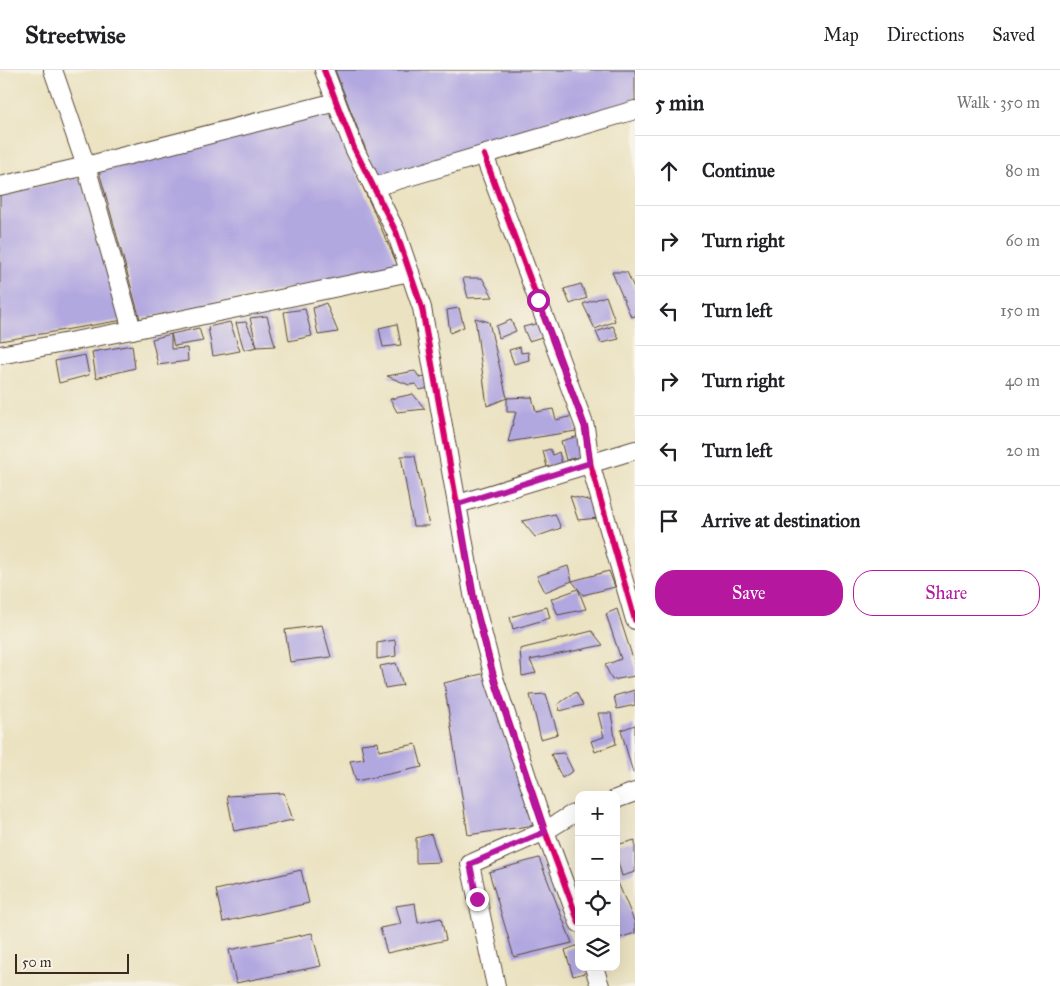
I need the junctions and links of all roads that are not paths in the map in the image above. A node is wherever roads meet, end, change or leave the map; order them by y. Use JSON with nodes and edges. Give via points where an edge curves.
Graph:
{"nodes":[{"id":1,"x":53,"y":70,"type":"edge"},
{"id":2,"x":324,"y":70,"type":"edge"},
{"id":3,"x":336,"y":102,"type":"junction"},
{"id":4,"x":635,"y":110,"type":"edge"},
{"id":5,"x":484,"y":155,"type":"junction"},
{"id":6,"x":86,"y":166,"type":"junction"},
{"id":7,"x":0,"y":186,"type":"edge"},
{"id":8,"x":374,"y":187,"type":"junction"},
{"id":9,"x":410,"y":272,"type":"junction"},
{"id":10,"x":132,"y":330,"type":"junction"},
{"id":11,"x":0,"y":355,"type":"edge"},
{"id":12,"x":635,"y":450,"type":"edge"},
{"id":13,"x":590,"y":463,"type":"junction"},
{"id":14,"x":458,"y":504,"type":"junction"},
{"id":15,"x":635,"y":620,"type":"edge"},
{"id":16,"x":635,"y":792,"type":"edge"},
{"id":17,"x":620,"y":798,"type":"edge"},
{"id":18,"x":575,"y":814,"type":"edge"},
{"id":19,"x":545,"y":832,"type":"junction"},
{"id":20,"x":575,"y":912,"type":"edge"},
{"id":21,"x":595,"y":971,"type":"edge"},
{"id":22,"x":496,"y":986,"type":"edge"},
{"id":23,"x":600,"y":986,"type":"edge"}],
"edges":[{"from":1,"to":6,"type":"street"},
{"from":2,"to":3,"type":"street"},
{"from":3,"to":6,"type":"street"},
{"from":3,"to":8,"type":"street"},
{"from":4,"to":5,"type":"street"},
{"from":5,"to":8,"type":"street"},
{"from":5,"to":13,"type":"street","via":[[585,427]]},
{"from":6,"to":7,"type":"street"},
{"from":6,"to":10,"type":"street"},
{"from":8,"to":9,"type":"street","via":[[396,232]]},
{"from":9,"to":10,"type":"street"},
{"from":9,"to":14,"type":"street","via":[[422,308]]},
{"from":10,"to":11,"type":"street"},
{"from":12,"to":13,"type":"street"},
{"from":13,"to":14,"type":"street"},
{"from":13,"to":15,"type":"street"},
{"from":14,"to":19,"type":"street","via":[[475,605],[495,682]]},
{"from":16,"to":17,"type":"street"},
{"from":18,"to":19,"type":"street"},
{"from":19,"to":20,"type":"street"},
{"from":19,"to":22,"type":"street","via":[[470,864]]},
{"from":21,"to":23,"type":"street"}]}
